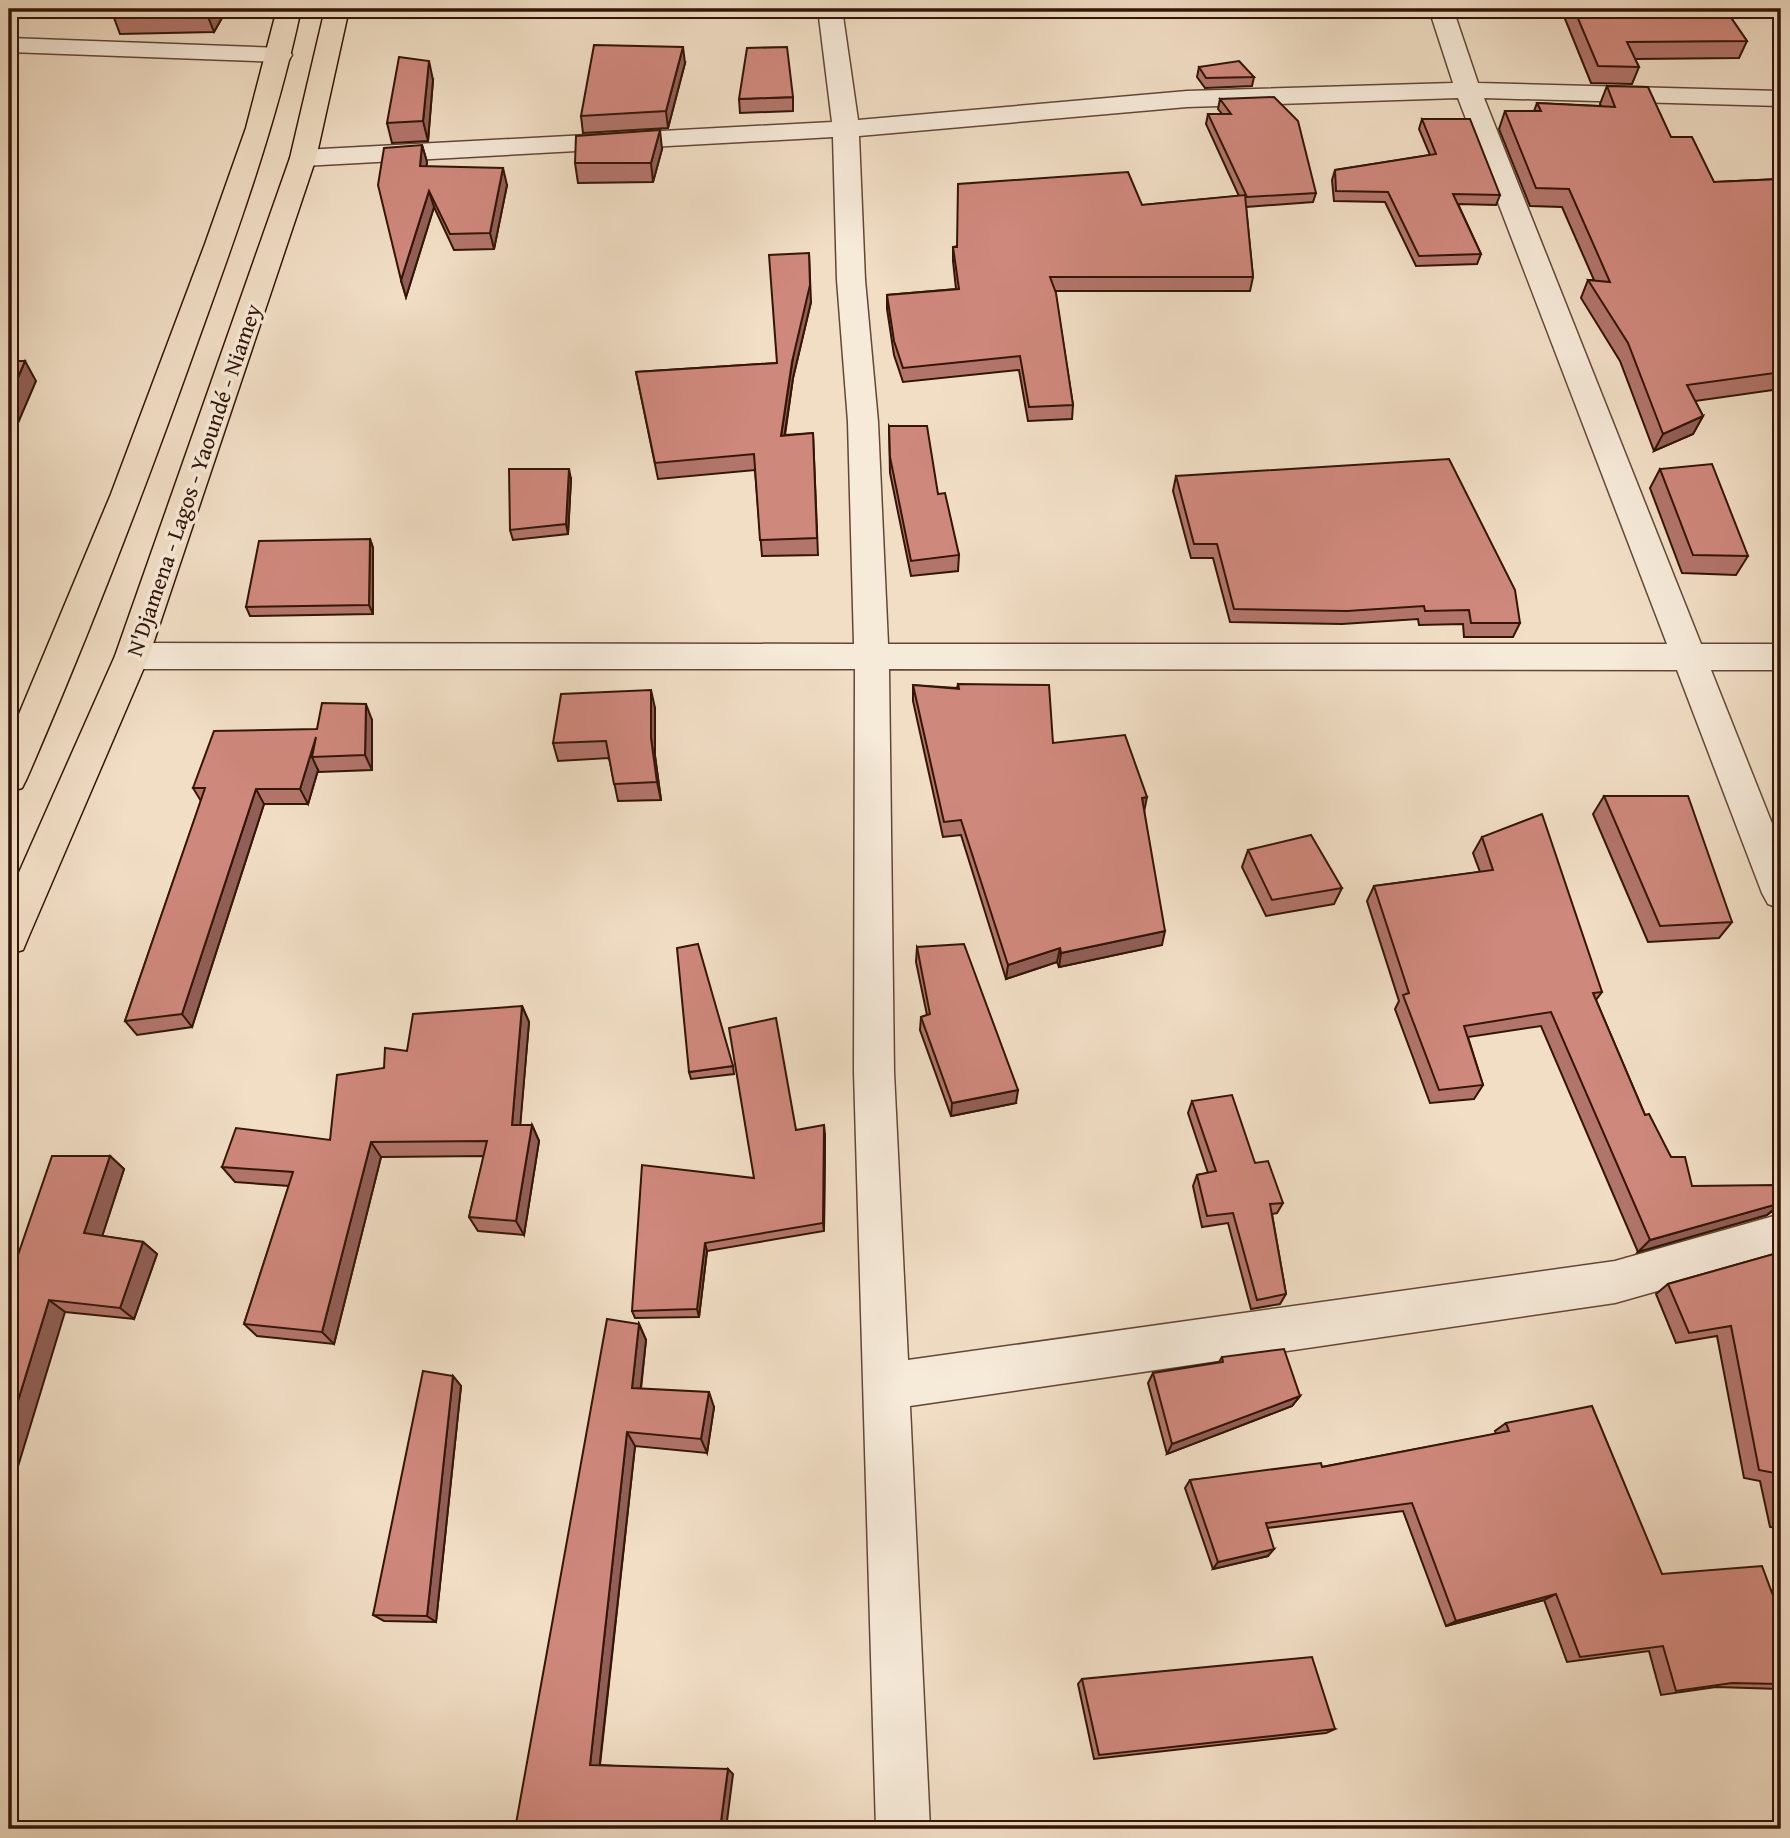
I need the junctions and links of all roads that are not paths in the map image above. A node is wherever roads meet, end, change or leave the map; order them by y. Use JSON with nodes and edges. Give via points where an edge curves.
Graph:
{"nodes":[{"id":1,"x":289,"y":9,"type":"edge"},
{"id":2,"x":337,"y":9,"type":"edge"},
{"id":3,"x":830,"y":9,"type":"edge"},
{"id":4,"x":1441,"y":9,"type":"edge"},
{"id":5,"x":9,"y":45,"type":"edge"},
{"id":6,"x":280,"y":55,"type":"junction"},
{"id":7,"x":1468,"y":90,"type":"junction"},
{"id":8,"x":1781,"y":98,"type":"edge"},
{"id":9,"x":846,"y":129,"type":"junction"},
{"id":10,"x":303,"y":158,"type":"junction"},
{"id":11,"x":132,"y":656,"type":"junction"},
{"id":12,"x":1781,"y":657,"type":"edge"},
{"id":13,"x":1690,"y":658,"type":"junction"},
{"id":14,"x":872,"y":659,"type":"junction"},
{"id":15,"x":9,"y":778,"type":"edge"},
{"id":16,"x":1781,"y":893,"type":"edge"},
{"id":17,"x":9,"y":938,"type":"edge"},
{"id":18,"x":1781,"y":1235,"type":"edge"},
{"id":19,"x":886,"y":1385,"type":"junction"},
{"id":20,"x":903,"y":1829,"type":"edge"}],
"edges":[{"from":1,"to":6,"type":"highway"},
{"from":2,"to":10,"type":"highway","name":"N'Djamena - Lagos - Yaoundé - Niamey"},
{"from":3,"to":9,"type":"street"},
{"from":4,"to":7,"type":"street"},
{"from":5,"to":6,"type":"street"},
{"from":6,"to":15,"type":"highway","via":[[252,153],[158,414]]},
{"from":7,"to":8,"type":"street"},
{"from":7,"to":9,"type":"street","via":[[1187,99]]},
{"from":7,"to":13,"type":"street"},
{"from":9,"to":10,"type":"street"},
{"from":9,"to":14,"type":"street"},
{"from":10,"to":11,"type":"highway","name":"N'Djamena - Lagos - Yaoundé - Niamey"},
{"from":11,"to":14,"type":"street"},
{"from":11,"to":17,"type":"highway","name":"N'Djamena - Lagos - Yaoundé - Niamey"},
{"from":12,"to":13,"type":"street"},
{"from":13,"to":14,"type":"street"},
{"from":13,"to":16,"type":"street"},
{"from":14,"to":19,"type":"street","via":[[874,1072]]},
{"from":18,"to":19,"type":"street","via":[[1615,1282]]},
{"from":19,"to":20,"type":"street"}]}
